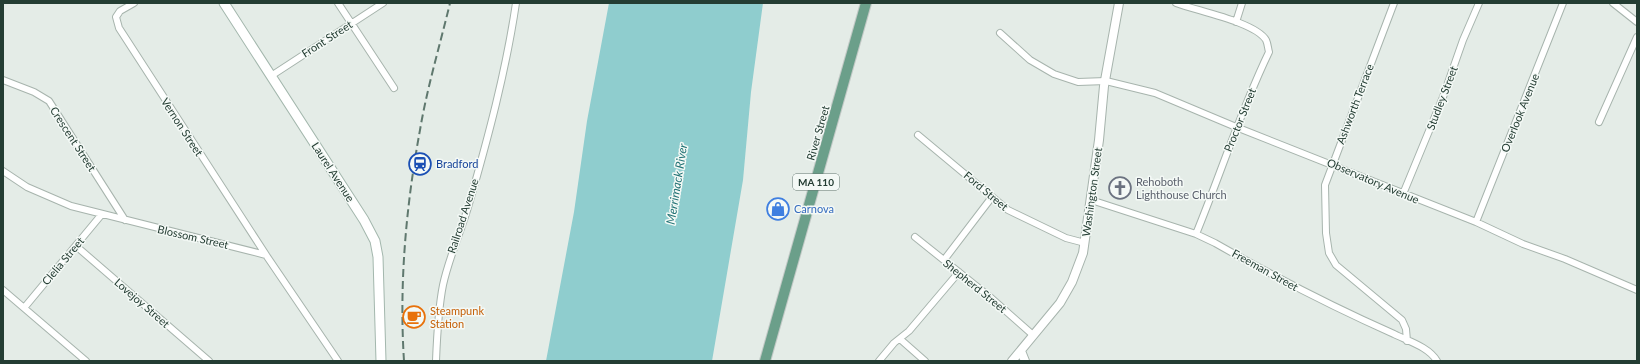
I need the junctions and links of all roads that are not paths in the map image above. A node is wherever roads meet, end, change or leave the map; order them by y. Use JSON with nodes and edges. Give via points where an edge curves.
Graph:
{"nodes":[{"id":1,"x":134,"y":3,"type":"edge"},
{"id":2,"x":224,"y":3,"type":"edge"},
{"id":3,"x":338,"y":3,"type":"edge"},
{"id":4,"x":383,"y":3,"type":"edge"},
{"id":5,"x":516,"y":3,"type":"edge"},
{"id":6,"x":866,"y":3,"type":"edge"},
{"id":7,"x":1119,"y":3,"type":"edge"},
{"id":8,"x":1176,"y":3,"type":"edge"},
{"id":9,"x":1242,"y":3,"type":"edge"},
{"id":10,"x":1394,"y":3,"type":"edge"},
{"id":11,"x":1479,"y":3,"type":"edge"},
{"id":12,"x":1563,"y":3,"type":"edge"},
{"id":13,"x":1613,"y":3,"type":"edge"},
{"id":14,"x":1236,"y":22,"type":"junction"},
{"id":15,"x":1637,"y":22,"type":"edge"},
{"id":16,"x":352,"y":23,"type":"junction"},
{"id":17,"x":1000,"y":33,"type":"dead end"},
{"id":18,"x":1637,"y":37,"type":"edge"},
{"id":19,"x":271,"y":76,"type":"junction"},
{"id":20,"x":3,"y":80,"type":"edge"},
{"id":21,"x":1106,"y":81,"type":"junction"},
{"id":22,"x":394,"y":88,"type":"dead end"},
{"id":23,"x":1599,"y":122,"type":"dead end"},
{"id":24,"x":1236,"y":127,"type":"junction"},
{"id":25,"x":918,"y":135,"type":"dead end"},
{"id":26,"x":1332,"y":164,"type":"junction"},
{"id":27,"x":3,"y":171,"type":"edge"},
{"id":28,"x":1404,"y":194,"type":"junction"},
{"id":29,"x":992,"y":197,"type":"junction"},
{"id":30,"x":1090,"y":200,"type":"junction"},
{"id":31,"x":102,"y":214,"type":"junction"},
{"id":32,"x":125,"y":220,"type":"junction"},
{"id":33,"x":1476,"y":222,"type":"junction"},
{"id":34,"x":1196,"y":234,"type":"junction"},
{"id":35,"x":915,"y":237,"type":"dead end"},
{"id":36,"x":1085,"y":243,"type":"junction"},
{"id":37,"x":76,"y":246,"type":"junction"},
{"id":38,"x":266,"y":255,"type":"junction"},
{"id":39,"x":944,"y":260,"type":"junction"},
{"id":40,"x":959,"y":272,"type":"junction"},
{"id":41,"x":3,"y":290,"type":"edge"},
{"id":42,"x":1637,"y":290,"type":"edge"},
{"id":43,"x":24,"y":308,"type":"junction"},
{"id":44,"x":1033,"y":335,"type":"junction"},
{"id":45,"x":900,"y":339,"type":"junction"},
{"id":46,"x":1408,"y":341,"type":"junction"},
{"id":47,"x":1021,"y":351,"type":"junction"},
{"id":48,"x":86,"y":361,"type":"edge"},
{"id":49,"x":209,"y":361,"type":"edge"},
{"id":50,"x":338,"y":361,"type":"edge"},
{"id":51,"x":381,"y":361,"type":"edge"},
{"id":52,"x":436,"y":361,"type":"edge"},
{"id":53,"x":765,"y":361,"type":"edge"},
{"id":54,"x":879,"y":361,"type":"edge"},
{"id":55,"x":925,"y":361,"type":"edge"},
{"id":56,"x":1012,"y":361,"type":"edge"},
{"id":57,"x":1025,"y":361,"type":"edge"},
{"id":58,"x":1436,"y":361,"type":"edge"}],
"edges":[{"from":1,"to":38,"type":"street","name":"Vernon Street","via":[[120,11],[116,17],[119,28]]},
{"from":2,"to":19,"type":"main road","name":"Laurel Avenue"},
{"from":3,"to":16,"type":"street"},
{"from":4,"to":16,"type":"street","name":"Front Street"},
{"from":5,"to":52,"type":"street","name":"Railroad Avenue","via":[[507,58],[468,206],[444,279]]},
{"from":6,"to":53,"type":"main road","name":"River Street","number":"MA 110"},
{"from":7,"to":21,"type":"street","name":"Washington Street"},
{"from":8,"to":14,"type":"street","name":"Proctor Street"},
{"from":9,"to":14,"type":"street"},
{"from":10,"to":26,"type":"street","name":"Ashworth Terrace"},
{"from":11,"to":28,"type":"street","name":"Studley Street"},
{"from":12,"to":33,"type":"street","name":"Overlook Avenue"},
{"from":13,"to":15,"type":"street"},
{"from":14,"to":24,"type":"street","name":"Proctor Street","via":[[1260,34],[1267,41],[1269,52]]},
{"from":16,"to":19,"type":"street","name":"Front Street"},
{"from":16,"to":22,"type":"street"},
{"from":17,"to":21,"type":"street","name":"Observatory Avenue","via":[[1030,60],[1054,74],[1078,82]]},
{"from":18,"to":23,"type":"street"},
{"from":19,"to":51,"type":"main road","name":"Laurel Avenue","via":[[375,241],[378,257]]},
{"from":20,"to":32,"type":"street","name":"Crescent Street","via":[[49,101]]},
{"from":21,"to":24,"type":"street","name":"Observatory Avenue","via":[[1155,93]]},
{"from":21,"to":30,"type":"street","name":"Washington Street"},
{"from":24,"to":26,"type":"street","name":"Observatory Avenue"},
{"from":24,"to":34,"type":"street","name":"Proctor Street"},
{"from":25,"to":29,"type":"street","name":"Ford Street"},
{"from":26,"to":28,"type":"street","name":"Observatory Avenue"},
{"from":26,"to":46,"type":"street","name":"Ashworth Terrace","via":[[1325,185],[1329,253],[1336,265],[1351,279],[1402,320]]},
{"from":27,"to":31,"type":"street","name":"Blossom Street","via":[[52,199]]},
{"from":28,"to":33,"type":"street","name":"Observatory Avenue"},
{"from":29,"to":36,"type":"street","name":"Ford Street","via":[[1018,215],[1066,238]]},
{"from":29,"to":39,"type":"street"},
{"from":30,"to":34,"type":"street","name":"Freeman Street"},
{"from":30,"to":36,"type":"street","name":"Washington Street"},
{"from":31,"to":32,"type":"street","name":"Blossom Street"},
{"from":31,"to":37,"type":"street","name":"Clelia Street"},
{"from":32,"to":38,"type":"street","name":"Blossom Street"},
{"from":33,"to":42,"type":"street","name":"Observatory Avenue"},
{"from":34,"to":46,"type":"street","name":"Freeman Street","via":[[1330,305]]},
{"from":35,"to":39,"type":"street","name":"Shepherd Street"},
{"from":36,"to":44,"type":"street","name":"Washington Street","via":[[1066,293]]},
{"from":37,"to":43,"type":"street","name":"Clelia Street"},
{"from":37,"to":49,"type":"street","name":"Lovejoy Street"},
{"from":38,"to":50,"type":"street"},
{"from":39,"to":40,"type":"street","name":"Shepherd Street"},
{"from":40,"to":44,"type":"street","name":"Shepherd Street"},
{"from":40,"to":45,"type":"street"},
{"from":41,"to":43,"type":"street"},
{"from":43,"to":48,"type":"street"},
{"from":44,"to":47,"type":"street","name":"Washington Street"},
{"from":45,"to":54,"type":"street"},
{"from":45,"to":55,"type":"street"},
{"from":46,"to":58,"type":"street","name":"Freeman Street","via":[[1433,354]]},
{"from":47,"to":56,"type":"street","name":"Washington Street"},
{"from":47,"to":57,"type":"street"}]}
